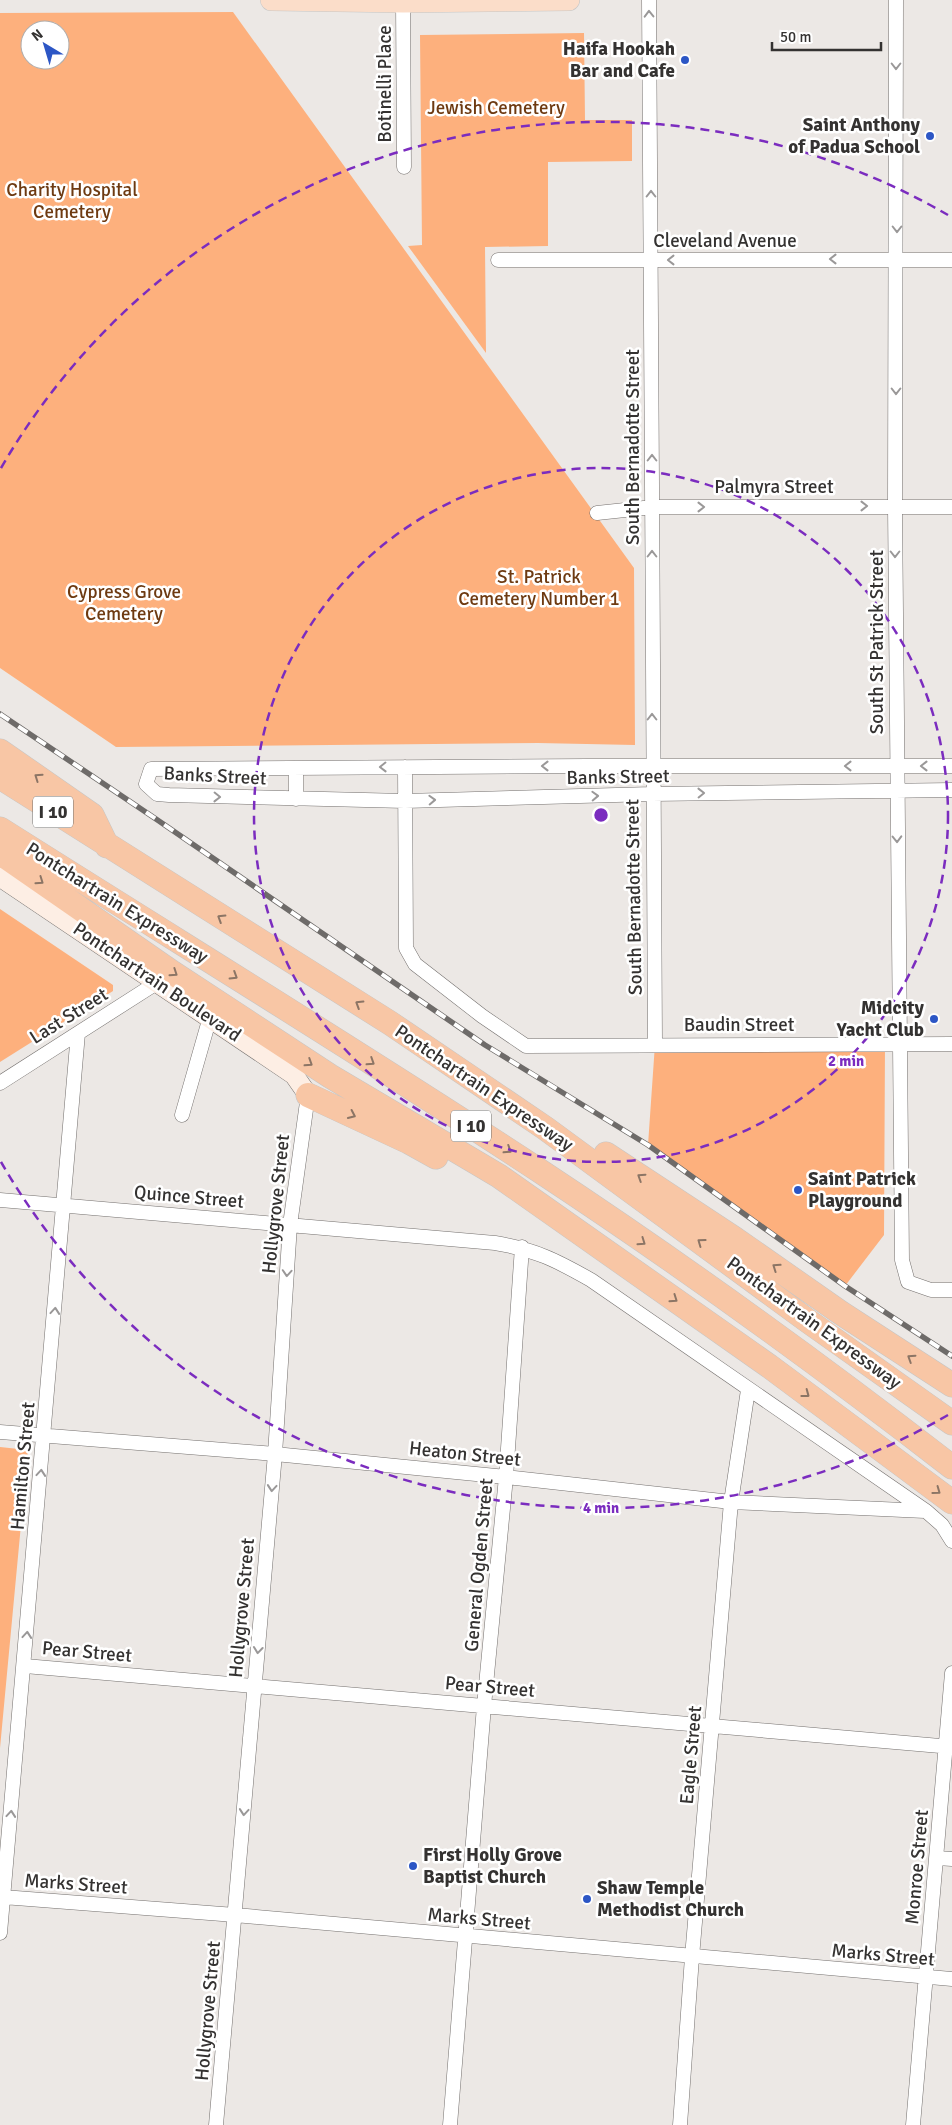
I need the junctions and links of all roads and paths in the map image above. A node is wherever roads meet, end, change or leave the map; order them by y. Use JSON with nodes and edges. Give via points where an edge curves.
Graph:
{"nodes":[{"id":1,"x":271,"y":0,"type":"edge"},
{"id":2,"x":569,"y":0,"type":"edge"},
{"id":3,"x":649,"y":0,"type":"edge"},
{"id":4,"x":896,"y":0,"type":"edge"},
{"id":5,"x":403,"y":1,"type":"edge"},
{"id":6,"x":404,"y":167,"type":"dead end"},
{"id":7,"x":897,"y":259,"type":"junction"},
{"id":8,"x":498,"y":260,"type":"dead end"},
{"id":9,"x":651,"y":260,"type":"junction"},
{"id":10,"x":952,"y":260,"type":"edge"},
{"id":11,"x":895,"y":506,"type":"junction"},
{"id":12,"x":952,"y":506,"type":"edge"},
{"id":13,"x":653,"y":507,"type":"junction"},
{"id":14,"x":597,"y":514,"type":"dead end"},
{"id":15,"x":0,"y":751,"type":"edge"},
{"id":16,"x":652,"y":765,"type":"junction"},
{"id":17,"x":405,"y":766,"type":"junction"},
{"id":18,"x":896,"y":766,"type":"junction"},
{"id":19,"x":952,"y":766,"type":"edge"},
{"id":20,"x":296,"y":768,"type":"junction"},
{"id":21,"x":0,"y":777,"type":"edge"},
{"id":22,"x":896,"y":790,"type":"junction"},
{"id":23,"x":952,"y":790,"type":"edge"},
{"id":24,"x":652,"y":794,"type":"junction"},
{"id":25,"x":296,"y":799,"type":"junction"},
{"id":26,"x":406,"y":801,"type":"junction"},
{"id":27,"x":0,"y":829,"type":"edge"},
{"id":28,"x":107,"y":846,"type":"junction"},
{"id":29,"x":0,"y":853,"type":"edge"},
{"id":30,"x":0,"y":877,"type":"edge"},
{"id":31,"x":158,"y":982,"type":"junction"},
{"id":32,"x":210,"y":1017,"type":"junction"},
{"id":33,"x":78,"y":1033,"type":"junction"},
{"id":34,"x":655,"y":1044,"type":"junction"},
{"id":35,"x":900,"y":1044,"type":"junction"},
{"id":36,"x":952,"y":1044,"type":"edge"},
{"id":37,"x":0,"y":1082,"type":"edge"},
{"id":38,"x":308,"y":1095,"type":"junction"},
{"id":39,"x":182,"y":1116,"type":"dead end"},
{"id":40,"x":545,"y":1128,"type":"junction"},
{"id":41,"x":0,"y":1200,"type":"edge"},
{"id":42,"x":64,"y":1206,"type":"junction"},
{"id":43,"x":290,"y":1225,"type":"junction"},
{"id":44,"x":522,"y":1247,"type":"junction"},
{"id":45,"x":634,"y":1271,"type":"junction"},
{"id":46,"x":952,"y":1290,"type":"edge"},
{"id":47,"x":952,"y":1385,"type":"edge"},
{"id":48,"x":748,"y":1390,"type":"junction"},
{"id":49,"x":952,"y":1423,"type":"edge"},
{"id":50,"x":0,"y":1432,"type":"edge"},
{"id":51,"x":45,"y":1436,"type":"junction"},
{"id":52,"x":275,"y":1454,"type":"junction"},
{"id":53,"x":952,"y":1467,"type":"edge"},
{"id":54,"x":506,"y":1477,"type":"junction"},
{"id":55,"x":731,"y":1502,"type":"junction"},
{"id":56,"x":952,"y":1502,"type":"edge"},
{"id":57,"x":926,"y":1511,"type":"junction"},
{"id":58,"x":950,"y":1537,"type":"edge"},
{"id":59,"x":25,"y":1666,"type":"junction"},
{"id":60,"x":952,"y":1673,"type":"edge"},
{"id":61,"x":254,"y":1686,"type":"junction"},
{"id":62,"x":484,"y":1706,"type":"junction"},
{"id":63,"x":713,"y":1726,"type":"junction"},
{"id":64,"x":949,"y":1747,"type":"edge"},
{"id":65,"x":937,"y":1858,"type":"junction"},
{"id":66,"x":952,"y":1859,"type":"edge"},
{"id":67,"x":3,"y":1897,"type":"junction"},
{"id":68,"x":235,"y":1915,"type":"junction"},
{"id":69,"x":0,"y":1933,"type":"edge"},
{"id":70,"x":466,"y":1936,"type":"junction"},
{"id":71,"x":692,"y":1957,"type":"junction"},
{"id":72,"x":925,"y":1977,"type":"junction"},
{"id":73,"x":952,"y":1979,"type":"edge"},
{"id":74,"x":216,"y":2125,"type":"edge"},
{"id":75,"x":450,"y":2125,"type":"edge"},
{"id":76,"x":680,"y":2125,"type":"edge"},
{"id":77,"x":913,"y":2125,"type":"edge"}],
"edges":[{"from":1,"to":5,"type":"main road"},
{"from":2,"to":5,"type":"main road"},
{"from":9,"to":3,"type":"street","name":"South Bernadotte Street","one_way":true},
{"from":4,"to":7,"type":"street","name":"South St Patrick Street","one_way":true},
{"from":5,"to":6,"type":"street","name":"Botinelli Place"},
{"from":7,"to":9,"type":"street","name":"Cleveland Avenue","one_way":true},
{"from":7,"to":10,"type":"street","name":"Cleveland Avenue"},
{"from":7,"to":11,"type":"street","name":"South St Patrick Street","one_way":true},
{"from":8,"to":9,"type":"street","name":"Cleveland Avenue"},
{"from":13,"to":9,"type":"street","name":"South Bernadotte Street","one_way":true},
{"from":11,"to":12,"type":"street","name":"Palmyra Street"},
{"from":13,"to":11,"type":"street","name":"Palmyra Street","one_way":true},
{"from":11,"to":18,"type":"street","name":"South St Patrick Street","one_way":true},
{"from":13,"to":14,"type":"street","name":"Palmyra Street"},
{"from":16,"to":13,"type":"street","name":"South Bernadotte Street","one_way":true},
{"from":28,"to":15,"type":"highway","one_way":true,"via":[[92,815]]},
{"from":16,"to":17,"type":"street","name":"Banks Street","one_way":true},
{"from":18,"to":16,"type":"street","name":"Banks Street","one_way":true},
{"from":16,"to":24,"type":"street","name":"South Bernadotte Street"},
{"from":17,"to":20,"type":"street","name":"Banks Street","one_way":true},
{"from":17,"to":26,"type":"street"},
{"from":19,"to":18,"type":"street","name":"Banks Street","one_way":true},
{"from":18,"to":22,"type":"street","name":"South St Patrick Street"},
{"from":20,"to":25,"type":"street"},
{"from":20,"to":25,"type":"street","name":"Banks Street","one_way":true,"via":[[151,769],[146,784],[157,794]]},
{"from":21,"to":28,"type":"highway","name":"Pontchartrain Expressway","number":"I 10"},
{"from":22,"to":23,"type":"street","name":"Banks Street"},
{"from":24,"to":22,"type":"street","name":"Banks Street","one_way":true},
{"from":22,"to":35,"type":"street","name":"South St Patrick Street","one_way":true},
{"from":26,"to":24,"type":"street","name":"Banks Street","one_way":true},
{"from":24,"to":34,"type":"street","name":"South Bernadotte Street"},
{"from":25,"to":26,"type":"street","name":"Banks Street"},
{"from":26,"to":34,"type":"street","name":"Baudin Street","via":[[406,948],[415,964],[526,1046]]},
{"from":27,"to":53,"type":"highway","name":"Pontchartrain Expressway","number":"I 10","one_way":true,"via":[[360,1054],[543,1173],[734,1305]]},
{"from":40,"to":28,"type":"highway","name":"Pontchartrain Expressway","number":"I 10","one_way":true,"via":[[390,1023]]},
{"from":29,"to":45,"type":"highway","one_way":true,"via":[[322,1071],[499,1176]]},
{"from":30,"to":31,"type":"street","name":"Pontchartrain Boulevard"},
{"from":31,"to":32,"type":"street","name":"Pontchartrain Boulevard"},
{"from":31,"to":33,"type":"street","name":"Last Street"},
{"from":32,"to":38,"type":"street","name":"Pontchartrain Boulevard","via":[[294,1075]]},
{"from":32,"to":39,"type":"street"},
{"from":33,"to":37,"type":"street","name":"Last Street"},
{"from":33,"to":42,"type":"street","name":"Hamilton Street"},
{"from":34,"to":35,"type":"street","name":"Baudin Street"},
{"from":35,"to":36,"type":"street","name":"Baudin Street"},
{"from":35,"to":46,"type":"street","name":"South St Patrick Street","via":[[902,1260],[908,1282],[931,1290]]},
{"from":38,"to":43,"type":"street","name":"Hollygrove Street"},
{"from":38,"to":45,"type":"highway","one_way":true,"via":[[409,1142],[619,1267]]},
{"from":47,"to":40,"type":"highway","one_way":true,"via":[[563,1126]]},
{"from":49,"to":40,"type":"highway","name":"Pontchartrain Expressway","number":"I 10","one_way":true},
{"from":41,"to":42,"type":"street","name":"Quince Street"},
{"from":42,"to":43,"type":"street","name":"Quince Street"},
{"from":51,"to":42,"type":"street","name":"Hamilton Street","one_way":true},
{"from":43,"to":44,"type":"street","name":"Quince Street"},
{"from":43,"to":52,"type":"street","name":"Hollygrove Street","one_way":true},
{"from":44,"to":48,"type":"street","name":"Quince Street","via":[[553,1258],[591,1280]]},
{"from":44,"to":54,"type":"street","name":"General Ogden Street"},
{"from":45,"to":56,"type":"highway","one_way":true},
{"from":48,"to":55,"type":"street","name":"Eagle Street"},
{"from":48,"to":57,"type":"street","name":"Quince Street"},
{"from":50,"to":51,"type":"street","name":"Heaton Street"},
{"from":51,"to":52,"type":"street","name":"Heaton Street"},
{"from":59,"to":51,"type":"street","name":"Hamilton Street","one_way":true},
{"from":52,"to":54,"type":"street","name":"Heaton Street"},
{"from":52,"to":61,"type":"street","name":"Hollygrove Street","one_way":true},
{"from":54,"to":55,"type":"street","name":"Heaton Street"},
{"from":54,"to":62,"type":"street","name":"General Ogden Street"},
{"from":55,"to":57,"type":"street","name":"Heaton Street"},
{"from":55,"to":63,"type":"street","name":"Eagle Street"},
{"from":57,"to":58,"type":"street","name":"Quince Street"},
{"from":59,"to":61,"type":"street","name":"Pear Street"},
{"from":67,"to":59,"type":"street","name":"Hamilton Street","one_way":true},
{"from":60,"to":64,"type":"street","name":"Monroe Street"},
{"from":61,"to":62,"type":"street","name":"Pear Street"},
{"from":61,"to":68,"type":"street","name":"Hollygrove Street","one_way":true},
{"from":62,"to":63,"type":"street","name":"Pear Street"},
{"from":62,"to":70,"type":"street","name":"General Ogden Street"},
{"from":63,"to":64,"type":"street","name":"Pear Street"},
{"from":63,"to":71,"type":"street","name":"Eagle Street"},
{"from":64,"to":65,"type":"street","name":"Monroe Street"},
{"from":65,"to":66,"type":"street"},
{"from":65,"to":72,"type":"street","name":"Monroe Street"},
{"from":67,"to":68,"type":"street","name":"Marks Street"},
{"from":67,"to":69,"type":"street","name":"Hamilton Street"},
{"from":68,"to":70,"type":"street","name":"Marks Street"},
{"from":68,"to":74,"type":"street","name":"Hollygrove Street"},
{"from":70,"to":71,"type":"street","name":"Marks Street"},
{"from":70,"to":75,"type":"street","name":"General Ogden Street"},
{"from":71,"to":72,"type":"street","name":"Marks Street"},
{"from":71,"to":76,"type":"street","name":"Eagle Street"},
{"from":72,"to":73,"type":"street","name":"Marks Street"},
{"from":72,"to":77,"type":"street","name":"Monroe Street"}]}
